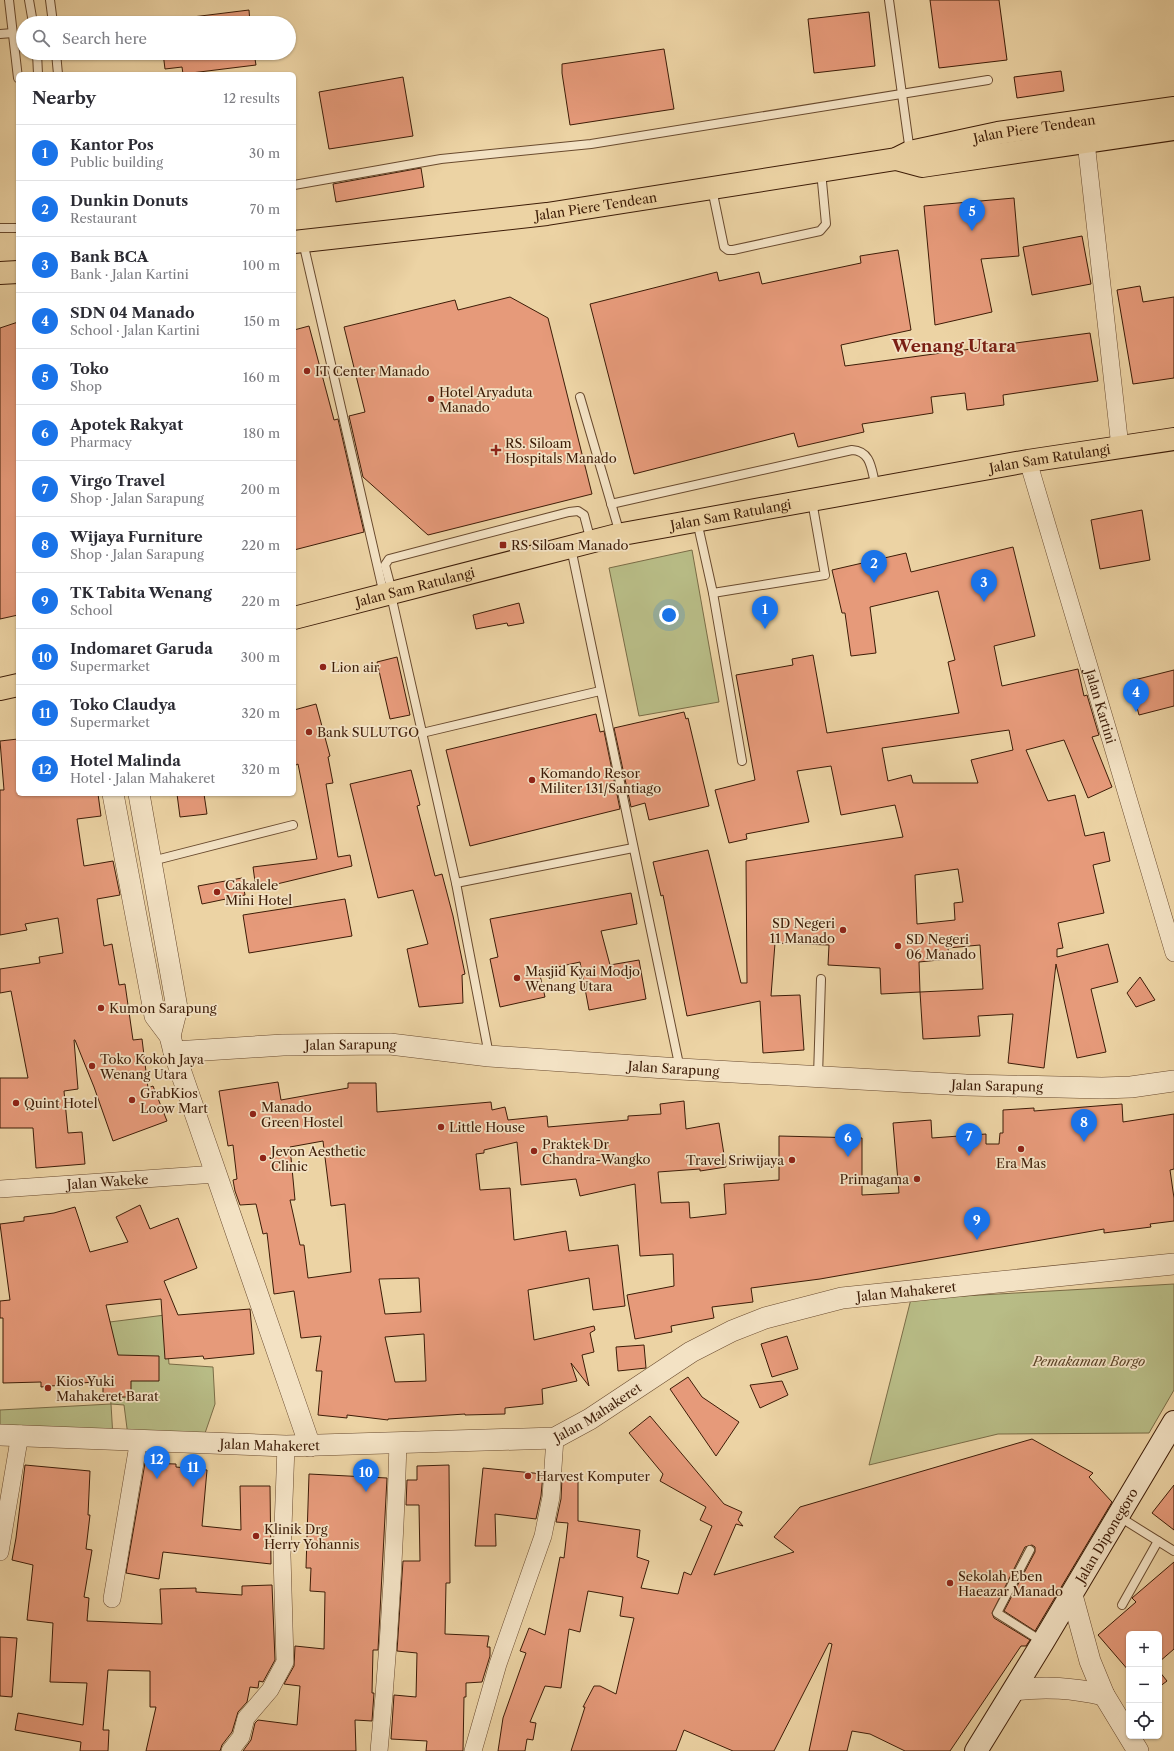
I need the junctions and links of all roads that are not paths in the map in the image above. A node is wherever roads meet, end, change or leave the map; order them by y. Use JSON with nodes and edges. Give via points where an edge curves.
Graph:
{"nodes":[{"id":1,"x":9,"y":0,"type":"edge"},
{"id":2,"x":29,"y":0,"type":"edge"},
{"id":3,"x":50,"y":0,"type":"edge"},
{"id":4,"x":889,"y":0,"type":"edge"},
{"id":5,"x":32,"y":16,"type":"edge"},
{"id":6,"x":52,"y":16,"type":"edge"},
{"id":7,"x":12,"y":33,"type":"junction"},
{"id":8,"x":0,"y":34,"type":"edge"},
{"id":9,"x":37,"y":60,"type":"edge"},
{"id":10,"x":57,"y":60,"type":"edge"},
{"id":11,"x":17,"y":72,"type":"edge"},
{"id":12,"x":38,"y":72,"type":"edge"},
{"id":13,"x":58,"y":72,"type":"edge"},
{"id":14,"x":988,"y":80,"type":"dead end"},
{"id":15,"x":902,"y":93,"type":"junction"},
{"id":16,"x":1174,"y":108,"type":"edge"},
{"id":17,"x":1174,"y":129,"type":"edge"},
{"id":18,"x":1086,"y":142,"type":"junction"},
{"id":19,"x":905,"y":158,"type":"junction"},
{"id":20,"x":821,"y":170,"type":"junction"},
{"id":21,"x":296,"y":185,"type":"edge"},
{"id":22,"x":712,"y":188,"type":"junction"},
{"id":23,"x":0,"y":228,"type":"edge"},
{"id":24,"x":16,"y":228,"type":"edge"},
{"id":25,"x":298,"y":242,"type":"edge"},
{"id":26,"x":16,"y":272,"type":"edge"},
{"id":27,"x":0,"y":273,"type":"edge"},
{"id":28,"x":580,"y":397,"type":"dead end"},
{"id":29,"x":1174,"y":430,"type":"edge"},
{"id":30,"x":1119,"y":438,"type":"junction"},
{"id":31,"x":1174,"y":440,"type":"edge"},
{"id":32,"x":1028,"y":460,"type":"junction"},
{"id":33,"x":872,"y":470,"type":"junction"},
{"id":34,"x":812,"y":500,"type":"junction"},
{"id":35,"x":611,"y":504,"type":"junction"},
{"id":36,"x":697,"y":521,"type":"junction"},
{"id":37,"x":618,"y":527,"type":"junction"},
{"id":38,"x":583,"y":541,"type":"junction"},
{"id":39,"x":388,"y":588,"type":"junction"},
{"id":40,"x":713,"y":593,"type":"junction"},
{"id":41,"x":296,"y":605,"type":"edge"},
{"id":42,"x":296,"y":617,"type":"edge"},
{"id":43,"x":16,"y":685,"type":"edge"},
{"id":44,"x":0,"y":689,"type":"edge"},
{"id":45,"x":600,"y":691,"type":"junction"},
{"id":46,"x":422,"y":733,"type":"junction"},
{"id":47,"x":742,"y":761,"type":"dead end"},
{"id":48,"x":113,"y":796,"type":"edge"},
{"id":49,"x":139,"y":796,"type":"edge"},
{"id":50,"x":293,"y":825,"type":"dead end"},
{"id":51,"x":633,"y":848,"type":"junction"},
{"id":52,"x":151,"y":861,"type":"junction"},
{"id":53,"x":456,"y":883,"type":"junction"},
{"id":54,"x":1174,"y":953,"type":"edge"},
{"id":55,"x":821,"y":980,"type":"dead end"},
{"id":56,"x":172,"y":1044,"type":"junction"},
{"id":57,"x":489,"y":1056,"type":"junction"},
{"id":58,"x":680,"y":1070,"type":"junction"},
{"id":59,"x":818,"y":1077,"type":"junction"},
{"id":60,"x":1174,"y":1081,"type":"edge"},
{"id":61,"x":216,"y":1174,"type":"junction"},
{"id":62,"x":0,"y":1189,"type":"edge"},
{"id":63,"x":1174,"y":1264,"type":"edge"},
{"id":64,"x":1174,"y":1422,"type":"edge"},
{"id":65,"x":10,"y":1434,"type":"edge"},
{"id":66,"x":555,"y":1438,"type":"junction"},
{"id":67,"x":139,"y":1439,"type":"junction"},
{"id":68,"x":398,"y":1443,"type":"junction"},
{"id":69,"x":286,"y":1446,"type":"junction"},
{"id":70,"x":310,"y":1446,"type":"junction"},
{"id":71,"x":1117,"y":1516,"type":"junction"},
{"id":72,"x":1158,"y":1541,"type":"junction"},
{"id":73,"x":1030,"y":1550,"type":"dead end"},
{"id":74,"x":1174,"y":1551,"type":"edge"},
{"id":75,"x":0,"y":1552,"type":"edge"},
{"id":76,"x":1072,"y":1595,"type":"junction"},
{"id":77,"x":112,"y":1599,"type":"dead end"},
{"id":78,"x":1122,"y":1605,"type":"dead end"},
{"id":79,"x":1044,"y":1642,"type":"junction"},
{"id":80,"x":1014,"y":1690,"type":"junction"},
{"id":81,"x":1104,"y":1695,"type":"junction"},
{"id":82,"x":230,"y":1751,"type":"edge"},
{"id":83,"x":380,"y":1751,"type":"edge"},
{"id":84,"x":473,"y":1751,"type":"edge"},
{"id":85,"x":976,"y":1751,"type":"edge"},
{"id":86,"x":1138,"y":1751,"type":"edge"}],
"edges":[{"from":1,"to":7,"type":"lane"},
{"from":2,"to":5,"type":"lane"},
{"from":3,"to":6,"type":"lane"},
{"from":4,"to":15,"type":"lane"},
{"from":7,"to":8,"type":"lane"},
{"from":7,"to":11,"type":"lane"},
{"from":9,"to":12,"type":"lane"},
{"from":10,"to":13,"type":"lane"},
{"from":14,"to":15,"type":"lane"},
{"from":15,"to":19,"type":"lane"},
{"from":15,"to":21,"type":"lane","via":[[591,144],[441,159]]},
{"from":16,"to":19,"type":"main road","name":"Jalan Piere Tendean","via":[[998,133]]},
{"from":17,"to":18,"type":"main road","name":"Jalan Piere Tendean"},
{"from":18,"to":19,"type":"main road","name":"Jalan Piere Tendean","via":[[922,166]]},
{"from":18,"to":30,"type":"street"},
{"from":19,"to":20,"type":"main road","name":"Jalan Piere Tendean"},
{"from":20,"to":22,"type":"main road","name":"Jalan Piere Tendean"},
{"from":20,"to":22,"type":"lane","via":[[826,224],[824,228],[733,250],[724,247]]},
{"from":22,"to":25,"type":"main road","name":"Jalan Piere Tendean","via":[[547,214]]},
{"from":23,"to":24,"type":"lane"},
{"from":25,"to":39,"type":"lane"},
{"from":26,"to":27,"type":"main road"},
{"from":28,"to":35,"type":"lane"},
{"from":29,"to":30,"type":"main road","name":"Jalan Sam Ratulangi"},
{"from":30,"to":33,"type":"main road","name":"Jalan Sam Ratulangi"},
{"from":31,"to":32,"type":"main road","name":"Jalan Sam Ratulangi"},
{"from":32,"to":34,"type":"main road","name":"Jalan Sam Ratulangi"},
{"from":32,"to":54,"type":"street","name":"Jalan Kartini"},
{"from":33,"to":35,"type":"lane","via":[[860,451],[852,450]]},
{"from":33,"to":37,"type":"main road","name":"Jalan Sam Ratulangi"},
{"from":34,"to":36,"type":"main road","name":"Jalan Sam Ratulangi"},
{"from":34,"to":40,"type":"lane","via":[[825,575]]},
{"from":35,"to":37,"type":"lane"},
{"from":36,"to":38,"type":"main road","name":"Jalan Sam Ratulangi"},
{"from":36,"to":40,"type":"lane"},
{"from":37,"to":38,"type":"main road","name":"Jalan Sam Ratulangi"},
{"from":38,"to":39,"type":"main road","name":"Jalan Sam Ratulangi"},
{"from":38,"to":39,"type":"lane","via":[[584,515],[578,511],[569,512],[389,560],[385,566]]},
{"from":38,"to":45,"type":"lane"},
{"from":39,"to":41,"type":"main road","name":"Jalan Sam Ratulangi"},
{"from":39,"to":42,"type":"main road","name":"Jalan Sam Ratulangi"},
{"from":39,"to":46,"type":"lane"},
{"from":40,"to":47,"type":"lane"},
{"from":43,"to":44,"type":"main road"},
{"from":45,"to":46,"type":"lane"},
{"from":45,"to":51,"type":"lane"},
{"from":46,"to":53,"type":"lane"},
{"from":48,"to":56,"type":"street","via":[[155,1016]]},
{"from":49,"to":52,"type":"street"},
{"from":50,"to":52,"type":"lane"},
{"from":51,"to":53,"type":"lane"},
{"from":51,"to":58,"type":"lane"},
{"from":52,"to":56,"type":"street","via":[[177,1008]]},
{"from":53,"to":57,"type":"lane"},
{"from":55,"to":59,"type":"lane"},
{"from":56,"to":57,"type":"street","name":"Jalan Sarapung","via":[[390,1044]]},
{"from":56,"to":61,"type":"street"},
{"from":57,"to":58,"type":"street","name":"Jalan Sarapung"},
{"from":58,"to":59,"type":"street","name":"Jalan Sarapung"},
{"from":59,"to":60,"type":"street","name":"Jalan Sarapung","via":[[966,1086],[1102,1088]]},
{"from":61,"to":62,"type":"street","name":"Jalan Wakeke"},
{"from":61,"to":70,"type":"street"},
{"from":63,"to":66,"type":"street","name":"Jalan Mahakeret","via":[[842,1298],[765,1318],[691,1352],[590,1419]]},
{"from":64,"to":71,"type":"main road","name":"Jalan Diponegoro"},
{"from":65,"to":67,"type":"street","name":"Jalan Mahakeret"},
{"from":65,"to":75,"type":"street"},
{"from":66,"to":68,"type":"street","name":"Jalan Mahakeret"},
{"from":66,"to":84,"type":"street","via":[[551,1497],[543,1536],[498,1664]]},
{"from":67,"to":69,"type":"street","name":"Jalan Mahakeret"},
{"from":67,"to":77,"type":"street"},
{"from":68,"to":70,"type":"street","name":"Jalan Mahakeret"},
{"from":68,"to":83,"type":"street","via":[[389,1652]]},
{"from":69,"to":70,"type":"street","name":"Jalan Mahakeret"},
{"from":69,"to":82,"type":"street","via":[[282,1556],[285,1662],[270,1690],[246,1718],[240,1737]]},
{"from":71,"to":72,"type":"lane"},
{"from":71,"to":76,"type":"main road","name":"Jalan Diponegoro"},
{"from":72,"to":74,"type":"lane"},
{"from":72,"to":78,"type":"lane"},
{"from":73,"to":79,"type":"lane","via":[[997,1612]]},
{"from":76,"to":79,"type":"main road","name":"Jalan Diponegoro"},
{"from":76,"to":81,"type":"street","via":[[1090,1661]]},
{"from":79,"to":80,"type":"main road","name":"Jalan Diponegoro"},
{"from":80,"to":81,"type":"street","via":[[1050,1686]]},
{"from":80,"to":85,"type":"main road","name":"Jalan Diponegoro"},
{"from":81,"to":86,"type":"street"}]}
